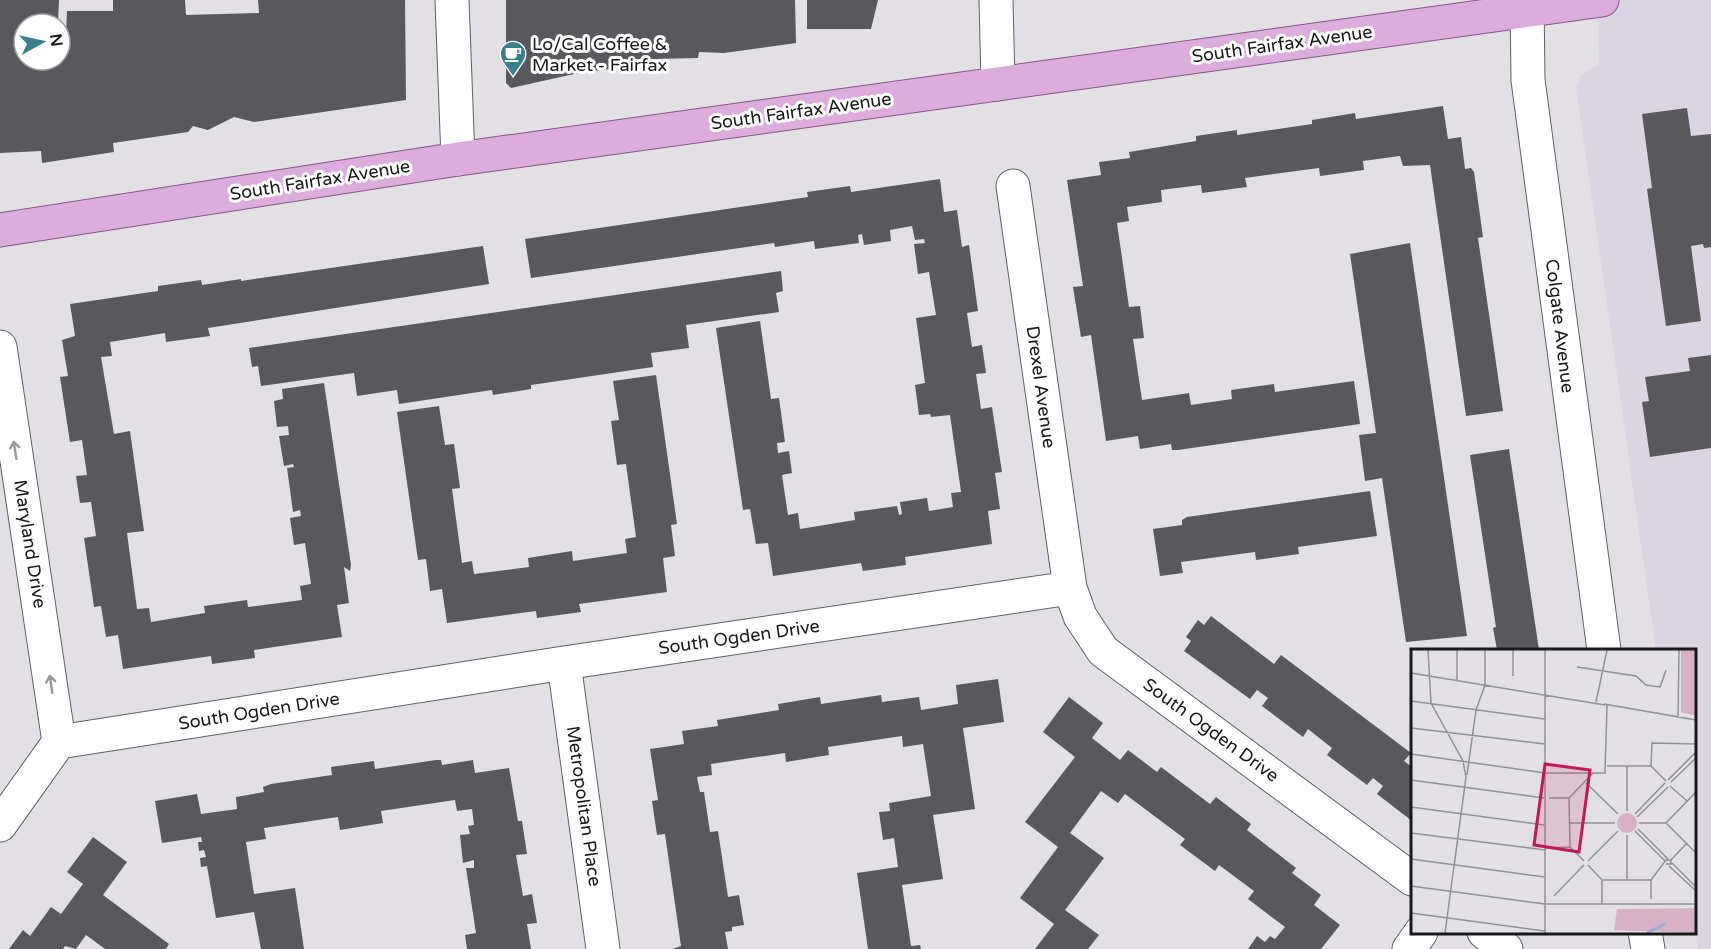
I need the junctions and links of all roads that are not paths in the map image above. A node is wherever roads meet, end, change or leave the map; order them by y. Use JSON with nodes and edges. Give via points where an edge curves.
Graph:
{"nodes":[{"id":1,"x":452,"y":0,"type":"edge"},
{"id":2,"x":996,"y":0,"type":"edge"},
{"id":3,"x":1602,"y":0,"type":"edge"},
{"id":4,"x":1526,"y":5,"type":"edge"},
{"id":5,"x":998,"y":84,"type":"junction"},
{"id":6,"x":458,"y":159,"type":"junction"},
{"id":7,"x":1013,"y":186,"type":"dead end"},
{"id":8,"x":0,"y":230,"type":"edge"},
{"id":9,"x":0,"y":347,"type":"edge"},
{"id":10,"x":1070,"y":588,"type":"junction"},
{"id":11,"x":1605,"y":649,"type":"edge"},
{"id":12,"x":564,"y":663,"type":"junction"},
{"id":13,"x":59,"y":742,"type":"junction"},
{"id":14,"x":0,"y":825,"type":"edge"},
{"id":15,"x":1411,"y":878,"type":"edge"},
{"id":16,"x":1420,"y":934,"type":"edge"},
{"id":17,"x":1485,"y":934,"type":"edge"},
{"id":18,"x":1645,"y":934,"type":"edge"},
{"id":19,"x":603,"y":949,"type":"edge"},
{"id":20,"x":1409,"y":949,"type":"edge"},
{"id":21,"x":1506,"y":949,"type":"edge"},
{"id":22,"x":1647,"y":949,"type":"edge"}],
"edges":[{"from":1,"to":6,"type":"street"},
{"from":2,"to":5,"type":"street"},
{"from":3,"to":4,"type":"main road","name":"South Fairfax Avenue"},
{"from":4,"to":5,"type":"main road","name":"South Fairfax Avenue"},
{"from":4,"to":11,"type":"street","name":"Colgate Avenue","via":[[1528,80]]},
{"from":5,"to":6,"type":"main road","name":"South Fairfax Avenue"},
{"from":6,"to":8,"type":"main road","name":"South Fairfax Avenue"},
{"from":7,"to":10,"type":"street","name":"Drexel Avenue"},
{"from":13,"to":9,"type":"street","name":"Maryland Drive","one_way":true},
{"from":10,"to":12,"type":"street","name":"South Ogden Drive"},
{"from":10,"to":15,"type":"street","name":"South Ogden Drive","via":[[1080,616],[1103,651]]},
{"from":12,"to":13,"type":"street","name":"South Ogden Drive"},
{"from":12,"to":19,"type":"street","name":"Metropolitan Place"},
{"from":13,"to":14,"type":"street"},
{"from":16,"to":20,"type":"street"},
{"from":17,"to":21,"type":"street"},
{"from":18,"to":22,"type":"street"}]}
